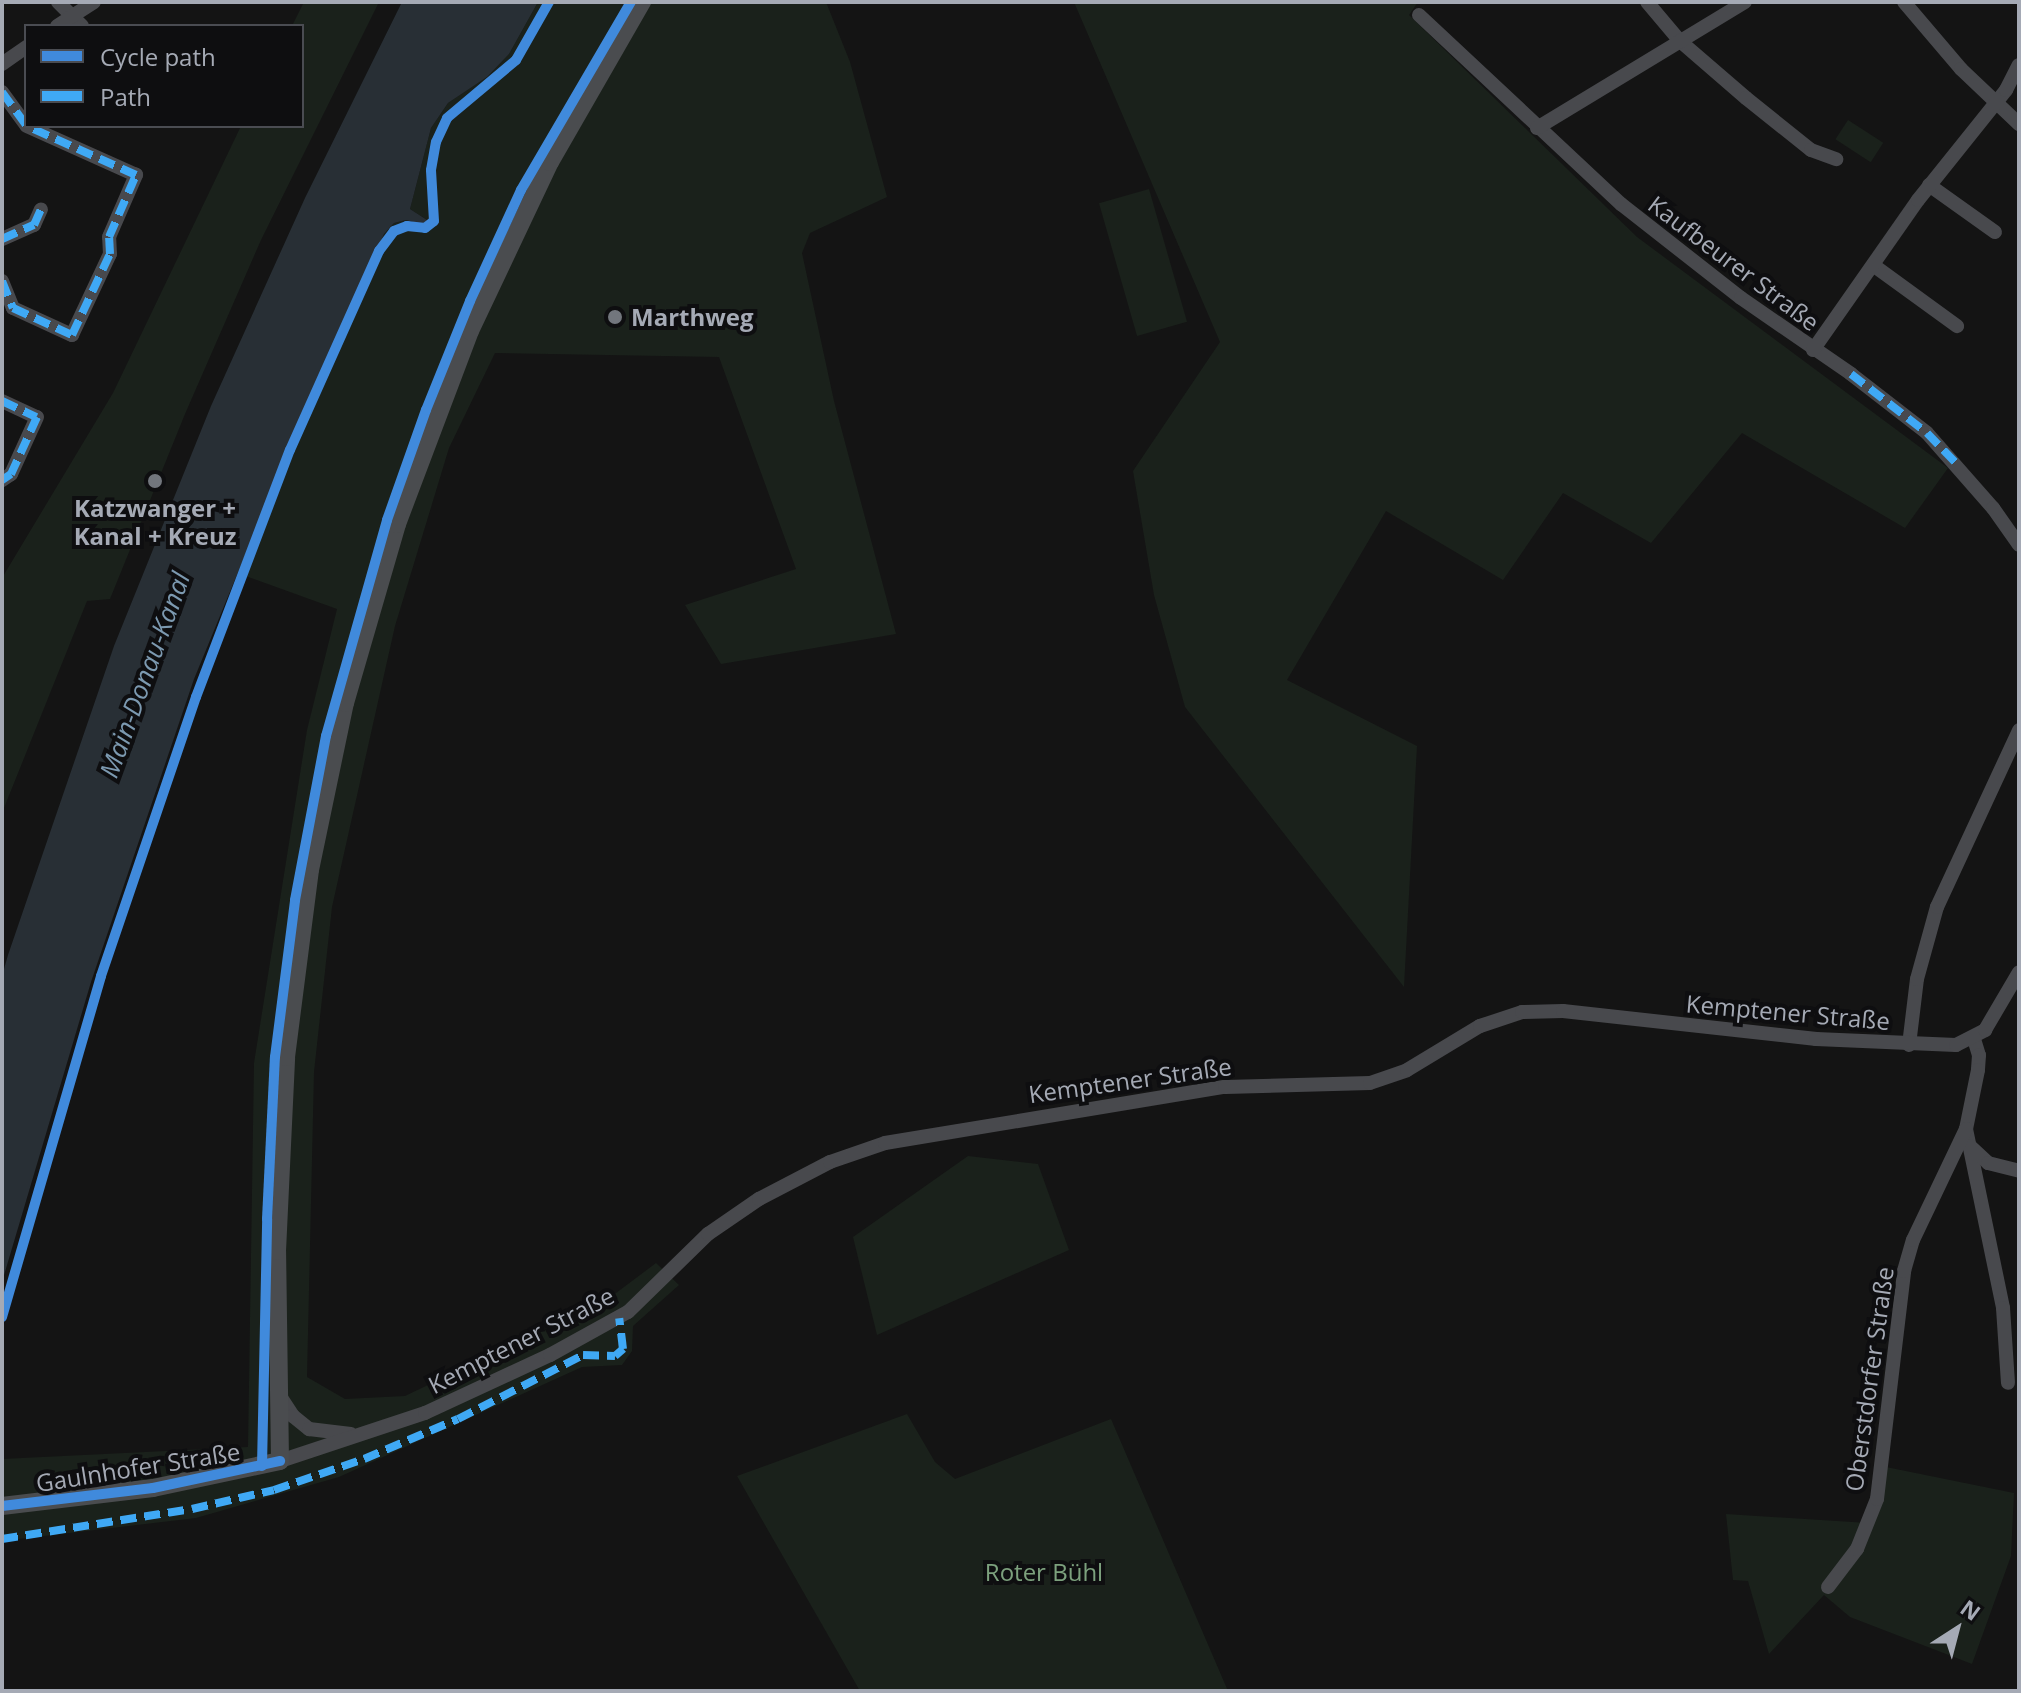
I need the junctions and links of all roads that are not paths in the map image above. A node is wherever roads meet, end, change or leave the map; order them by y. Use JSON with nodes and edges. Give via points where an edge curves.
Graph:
{"nodes":[{"id":1,"x":58,"y":2,"type":"edge"},
{"id":2,"x":94,"y":2,"type":"edge"},
{"id":3,"x":642,"y":2,"type":"edge"},
{"id":4,"x":1647,"y":2,"type":"edge"},
{"id":5,"x":1745,"y":2,"type":"edge"},
{"id":6,"x":1904,"y":2,"type":"edge"},
{"id":7,"x":1419,"y":15,"type":"dead end"},
{"id":8,"x":78,"y":21,"type":"edge"},
{"id":9,"x":1680,"y":41,"type":"junction"},
{"id":10,"x":24,"y":48,"type":"edge"},
{"id":11,"x":2,"y":64,"type":"edge"},
{"id":12,"x":2019,"y":65,"type":"edge"},
{"id":13,"x":2,"y":92,"type":"edge"},
{"id":14,"x":1996,"y":103,"type":"junction"},
{"id":15,"x":24,"y":121,"type":"edge"},
{"id":16,"x":2019,"y":124,"type":"edge"},
{"id":17,"x":34,"y":128,"type":"edge"},
{"id":18,"x":1537,"y":128,"type":"junction"},
{"id":19,"x":1836,"y":159,"type":"dead end"},
{"id":20,"x":1929,"y":185,"type":"junction"},
{"id":21,"x":41,"y":209,"type":"dead end"},
{"id":22,"x":1995,"y":232,"type":"dead end"},
{"id":23,"x":2,"y":239,"type":"edge"},
{"id":24,"x":1873,"y":265,"type":"junction"},
{"id":25,"x":2,"y":281,"type":"edge"},
{"id":26,"x":1957,"y":326,"type":"dead end"},
{"id":27,"x":1813,"y":350,"type":"junction"},
{"id":28,"x":2,"y":401,"type":"edge"},
{"id":29,"x":6,"y":477,"type":"edge"},
{"id":30,"x":2018,"y":540,"type":"edge"},
{"id":31,"x":2019,"y":730,"type":"edge"},
{"id":32,"x":2019,"y":972,"type":"edge"},
{"id":33,"x":1974,"y":1039,"type":"junction"},
{"id":34,"x":1909,"y":1045,"type":"junction"},
{"id":35,"x":1966,"y":1129,"type":"junction"},
{"id":36,"x":1970,"y":1146,"type":"junction"},
{"id":37,"x":2019,"y":1171,"type":"edge"},
{"id":38,"x":2008,"y":1383,"type":"dead end"},
{"id":39,"x":279,"y":1392,"type":"junction"},
{"id":40,"x":371,"y":1433,"type":"junction"},
{"id":41,"x":280,"y":1461,"type":"junction"},
{"id":42,"x":2,"y":1506,"type":"edge"},
{"id":43,"x":1828,"y":1587,"type":"dead end"}],
"edges":[{"from":1,"to":8,"type":"street"},
{"from":2,"to":8,"type":"street"},
{"from":3,"to":39,"type":"main road","via":[[544,173],[470,331],[397,524],[345,703],[310,870],[291,1009],[278,1207]]},
{"from":4,"to":9,"type":"street"},
{"from":5,"to":9,"type":"street"},
{"from":6,"to":14,"type":"street"},
{"from":7,"to":18,"type":"street","name":"Kaufbeurer Straße"},
{"from":9,"to":18,"type":"street"},
{"from":9,"to":19,"type":"street","via":[[1811,150]]},
{"from":10,"to":11,"type":"street"},
{"from":12,"to":14,"type":"street"},
{"from":13,"to":15,"type":"street"},
{"from":14,"to":16,"type":"street"},
{"from":14,"to":20,"type":"street"},
{"from":17,"to":25,"type":"street","via":[[136,175],[109,237],[110,254],[72,335],[13,308]]},
{"from":18,"to":27,"type":"street","name":"Kaufbeurer Straße","via":[[1621,204]]},
{"from":20,"to":22,"type":"street"},
{"from":20,"to":24,"type":"street"},
{"from":21,"to":23,"type":"street","via":[[34,225]]},
{"from":24,"to":26,"type":"street"},
{"from":24,"to":27,"type":"street"},
{"from":27,"to":30,"type":"street","name":"Kaufbeurer Straße","via":[[1927,433]]},
{"from":28,"to":29,"type":"street","via":[[37,417]]},
{"from":31,"to":34,"type":"street","via":[[1937,907],[1917,979]]},
{"from":32,"to":33,"type":"street","via":[[1993,1020]]},
{"from":33,"to":34,"type":"street","name":"Kemptener Straße","via":[[1956,1045]]},
{"from":33,"to":35,"type":"street","via":[[1978,1070]]},
{"from":34,"to":40,"type":"street","name":"Kemptener Straße","via":[[1563,1011],[1522,1012],[1480,1026],[1407,1070],[1370,1083],[1225,1087],[900,1139],[830,1162],[759,1199],[708,1234],[645,1299],[603,1327],[483,1388]]},
{"from":35,"to":36,"type":"street"},
{"from":35,"to":43,"type":"street","name":"Oberstdorfer Straße","via":[[1913,1240],[1904,1271],[1877,1499],[1857,1549]]},
{"from":36,"to":37,"type":"street","via":[[1988,1163]]},
{"from":36,"to":38,"type":"street","via":[[2003,1308]]},
{"from":39,"to":40,"type":"street","via":[[293,1416],[309,1429]]},
{"from":39,"to":41,"type":"main road"},
{"from":40,"to":41,"type":"street","name":"Kemptener Straße"},
{"from":41,"to":42,"type":"main road","name":"Gaulnhofer Straße","via":[[153,1488]]}]}
